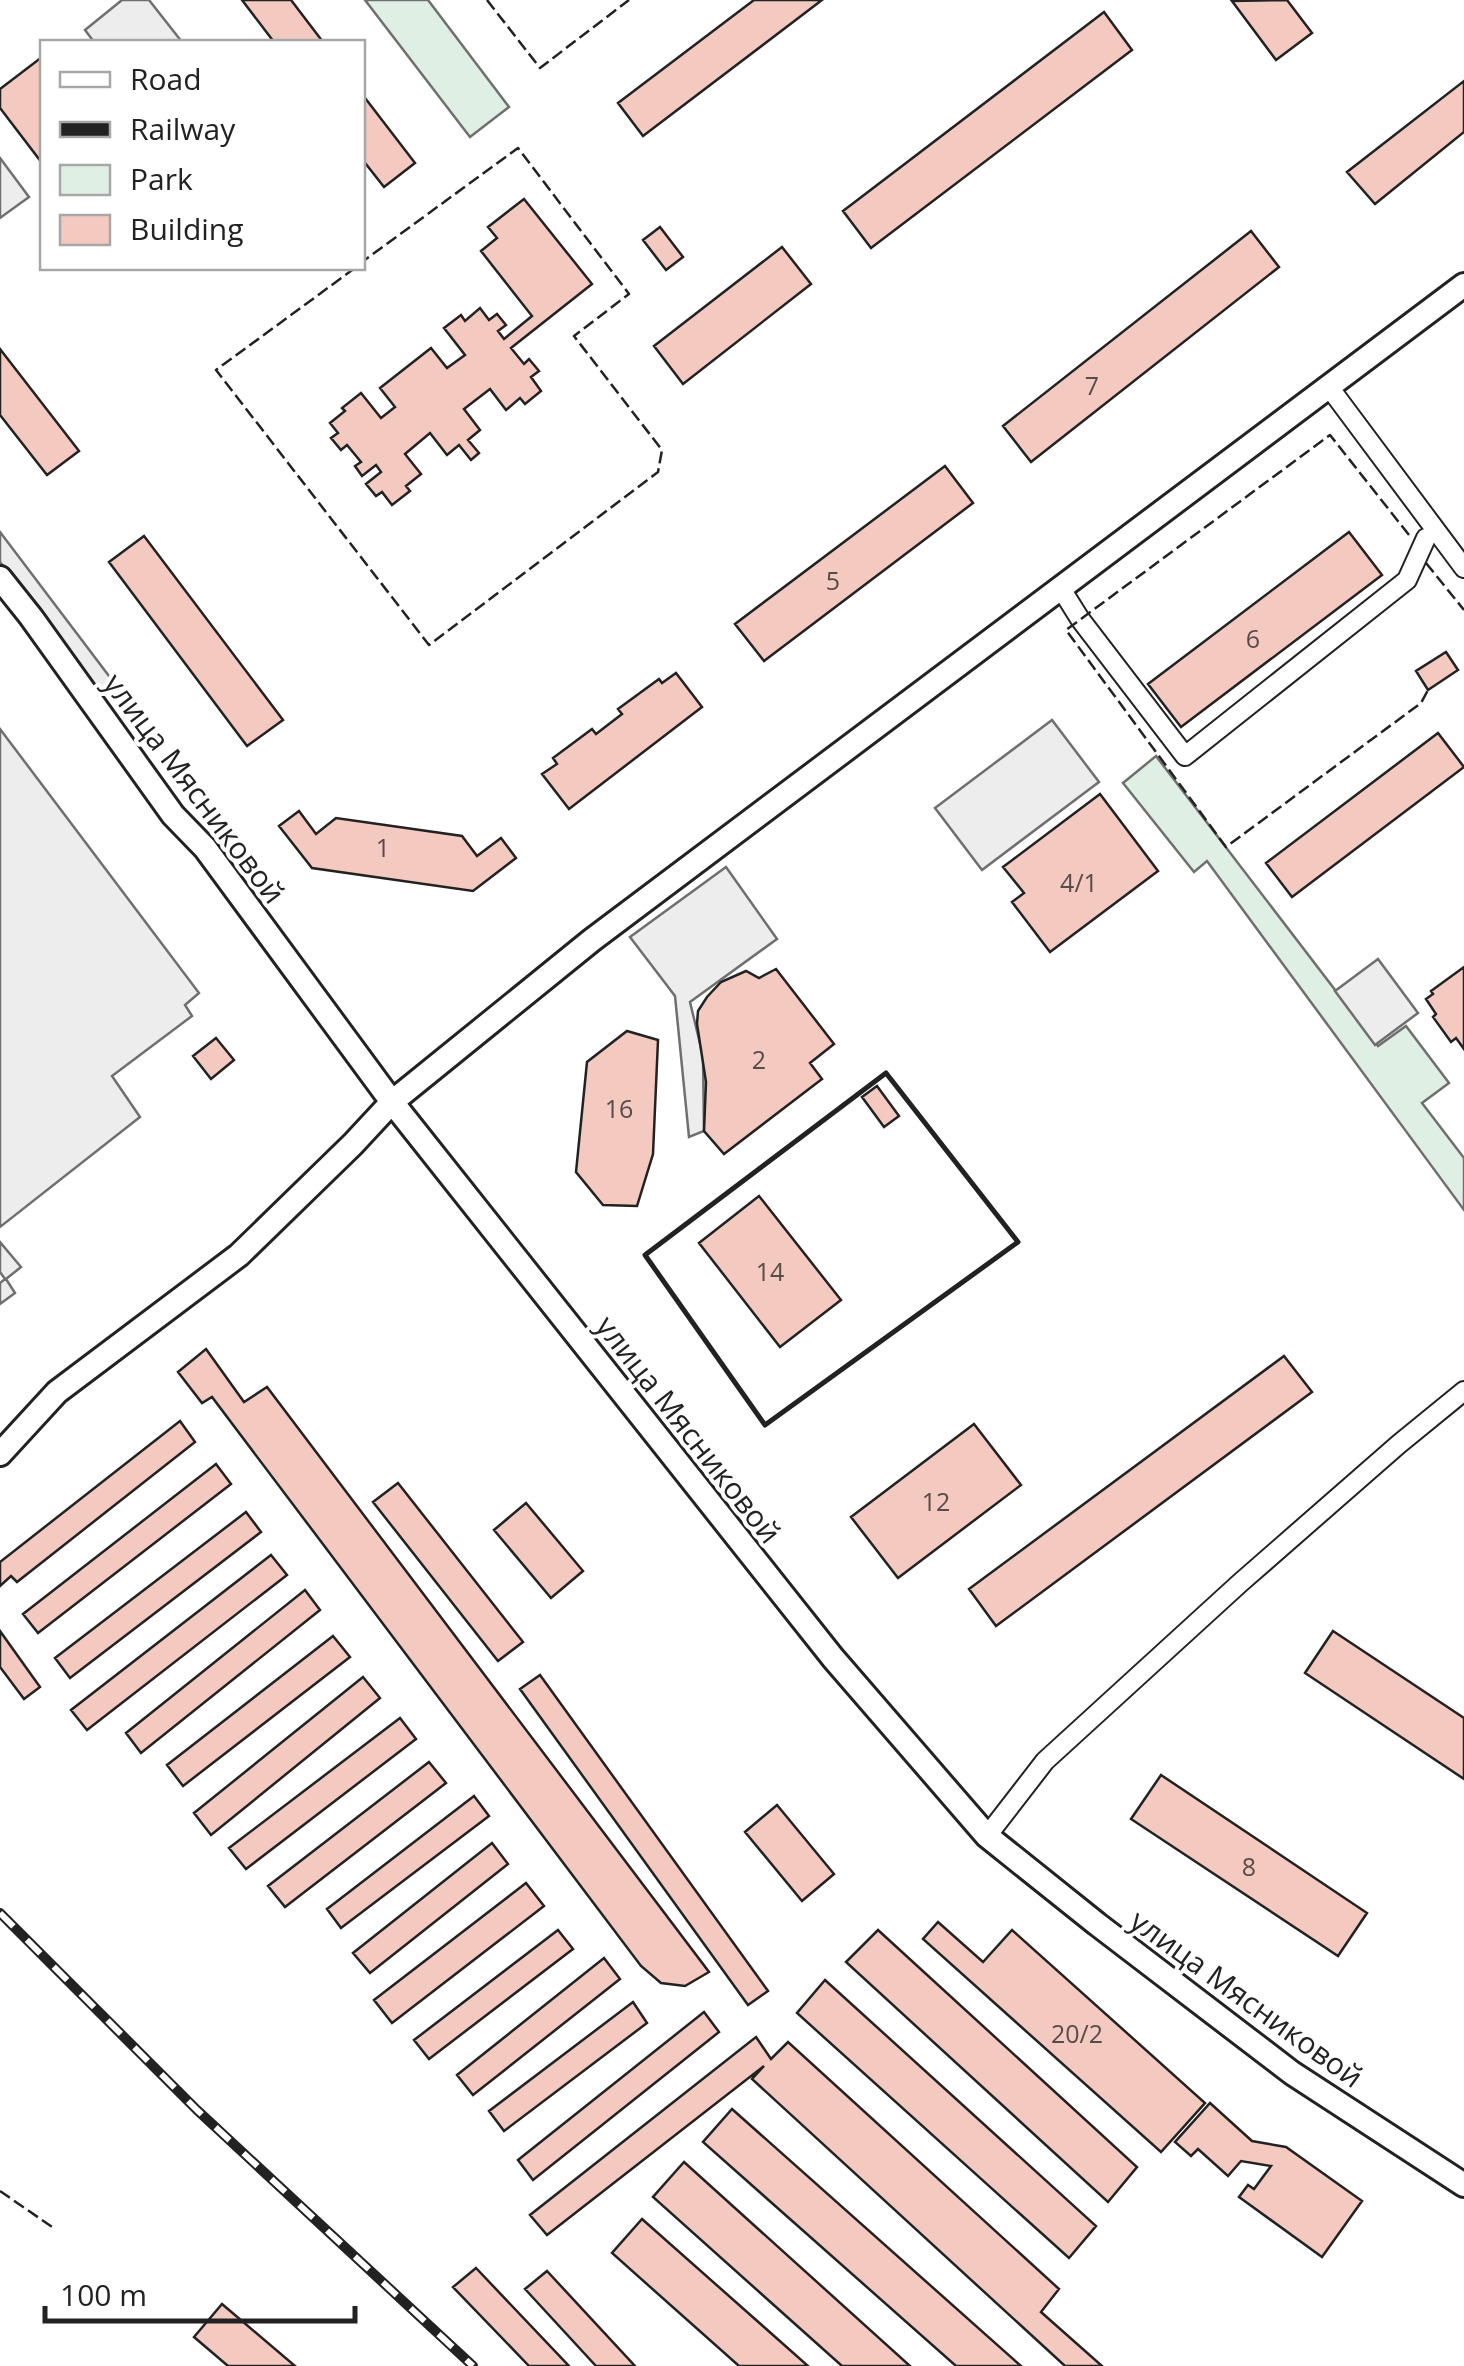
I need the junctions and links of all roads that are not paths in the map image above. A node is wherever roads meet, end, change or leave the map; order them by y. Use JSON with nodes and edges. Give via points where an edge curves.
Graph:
{"nodes":[{"id":1,"x":1464,"y":286,"type":"edge"},
{"id":2,"x":1329,"y":387,"type":"junction"},
{"id":3,"x":1426,"y":538,"type":"dead end"},
{"id":4,"x":1462,"y":561,"type":"edge"},
{"id":5,"x":0,"y":578,"type":"edge"},
{"id":6,"x":1060,"y":587,"type":"junction"},
{"id":7,"x":392,"y":1102,"type":"junction"},
{"id":8,"x":1464,"y":1392,"type":"edge"},
{"id":9,"x":0,"y":1454,"type":"edge"},
{"id":10,"x":988,"y":1836,"type":"junction"},
{"id":11,"x":1464,"y":2185,"type":"edge"}],
"edges":[{"from":1,"to":2,"type":"street"},
{"from":2,"to":4,"type":"street"},
{"from":2,"to":6,"type":"street"},
{"from":3,"to":6,"type":"street","via":[[1407,580],[1185,756]]},
{"from":5,"to":7,"type":"street","name":"улица Мясниковой"},
{"from":6,"to":7,"type":"street","via":[[603,932]]},
{"from":7,"to":9,"type":"street","via":[[239,1256],[57,1392]]},
{"from":7,"to":10,"type":"street","name":"улица Мясниковой","via":[[833,1658]]},
{"from":8,"to":10,"type":"street","via":[[1045,1761]]},
{"from":10,"to":11,"type":"street","name":"улица Мясниковой","via":[[1292,2073]]}]}
